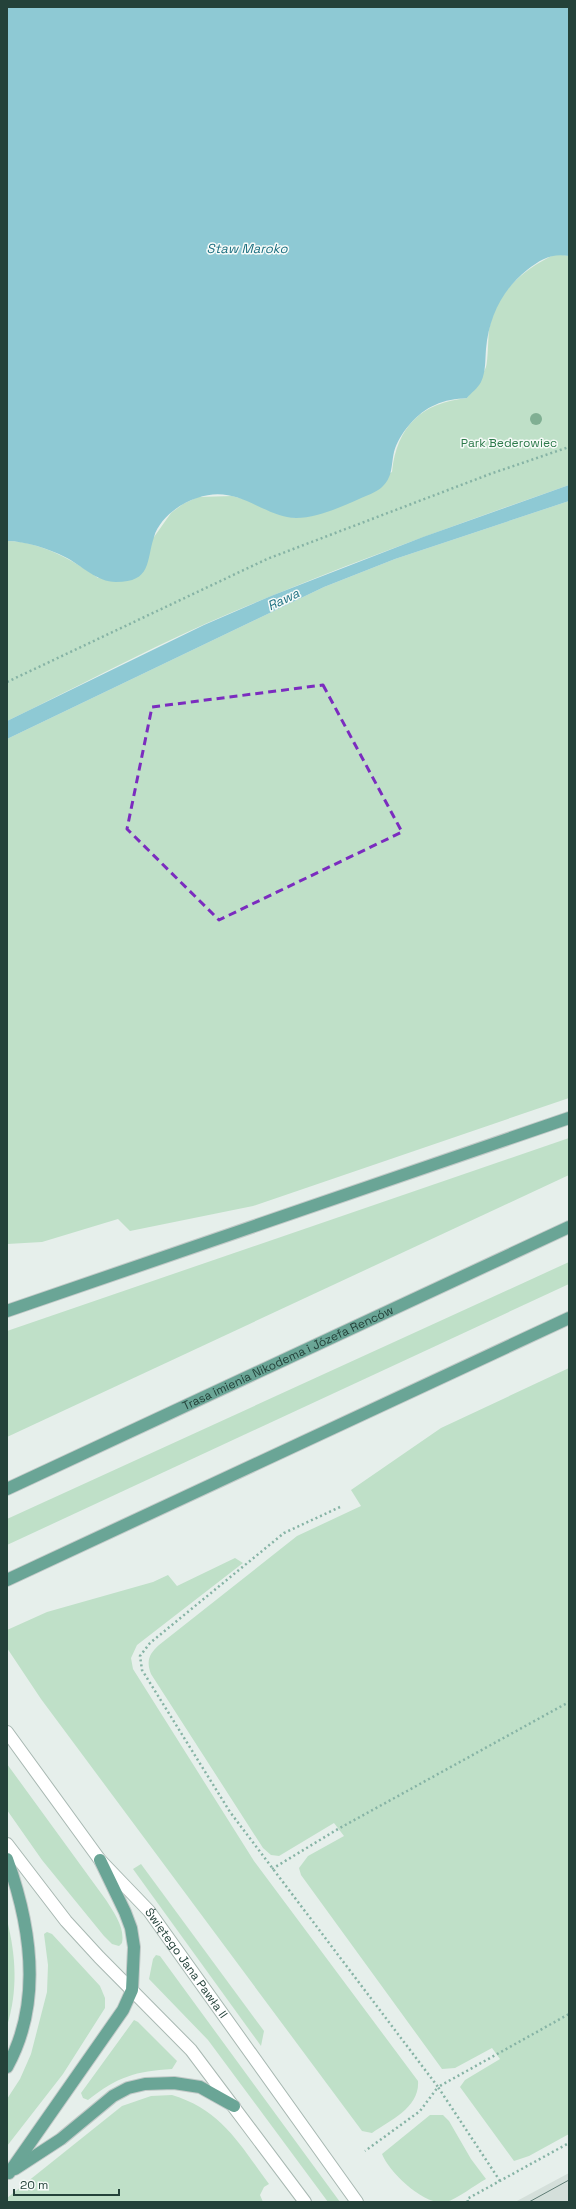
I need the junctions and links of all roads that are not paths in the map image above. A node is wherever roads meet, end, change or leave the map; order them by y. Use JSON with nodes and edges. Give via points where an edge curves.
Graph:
{"nodes":[{"id":1,"x":569,"y":1118,"type":"edge"},
{"id":2,"x":569,"y":1227,"type":"edge"},
{"id":3,"x":8,"y":1310,"type":"edge"},
{"id":4,"x":569,"y":1318,"type":"edge"},
{"id":5,"x":7,"y":1489,"type":"edge"},
{"id":6,"x":7,"y":1580,"type":"edge"},
{"id":7,"x":7,"y":1732,"type":"edge"},
{"id":8,"x":7,"y":1844,"type":"edge"},
{"id":9,"x":7,"y":1859,"type":"edge"},
{"id":10,"x":100,"y":1860,"type":"junction"},
{"id":11,"x":132,"y":1990,"type":"junction"},
{"id":12,"x":7,"y":2067,"type":"edge"},
{"id":13,"x":234,"y":2106,"type":"junction"},
{"id":14,"x":8,"y":2174,"type":"edge"},
{"id":15,"x":305,"y":2202,"type":"edge"},
{"id":16,"x":357,"y":2202,"type":"edge"}],
"edges":[{"from":1,"to":3,"type":"main road"},
{"from":2,"to":5,"type":"main road","name":"Trasa imienia Nikodema i Józefa Renców"},
{"from":4,"to":6,"type":"main road"},
{"from":7,"to":10,"type":"street","name":"Świętego Jana Pawła II"},
{"from":8,"to":11,"type":"street","via":[[66,1921]]},
{"from":9,"to":12,"type":"main road","via":[[17,1886],[31,1964],[30,1993],[24,2028]]},
{"from":10,"to":11,"type":"main road","via":[[131,1928],[134,1947]]},
{"from":10,"to":16,"type":"street","name":"Świętego Jana Pawła II","via":[[149,1911]]},
{"from":11,"to":13,"type":"street","via":[[191,2050]]},
{"from":11,"to":14,"type":"main road","via":[[123,2010]]},
{"from":13,"to":14,"type":"main road","via":[[200,2086],[174,2083],[145,2084],[128,2088],[113,2096],[61,2139]]},
{"from":13,"to":15,"type":"street"}]}
